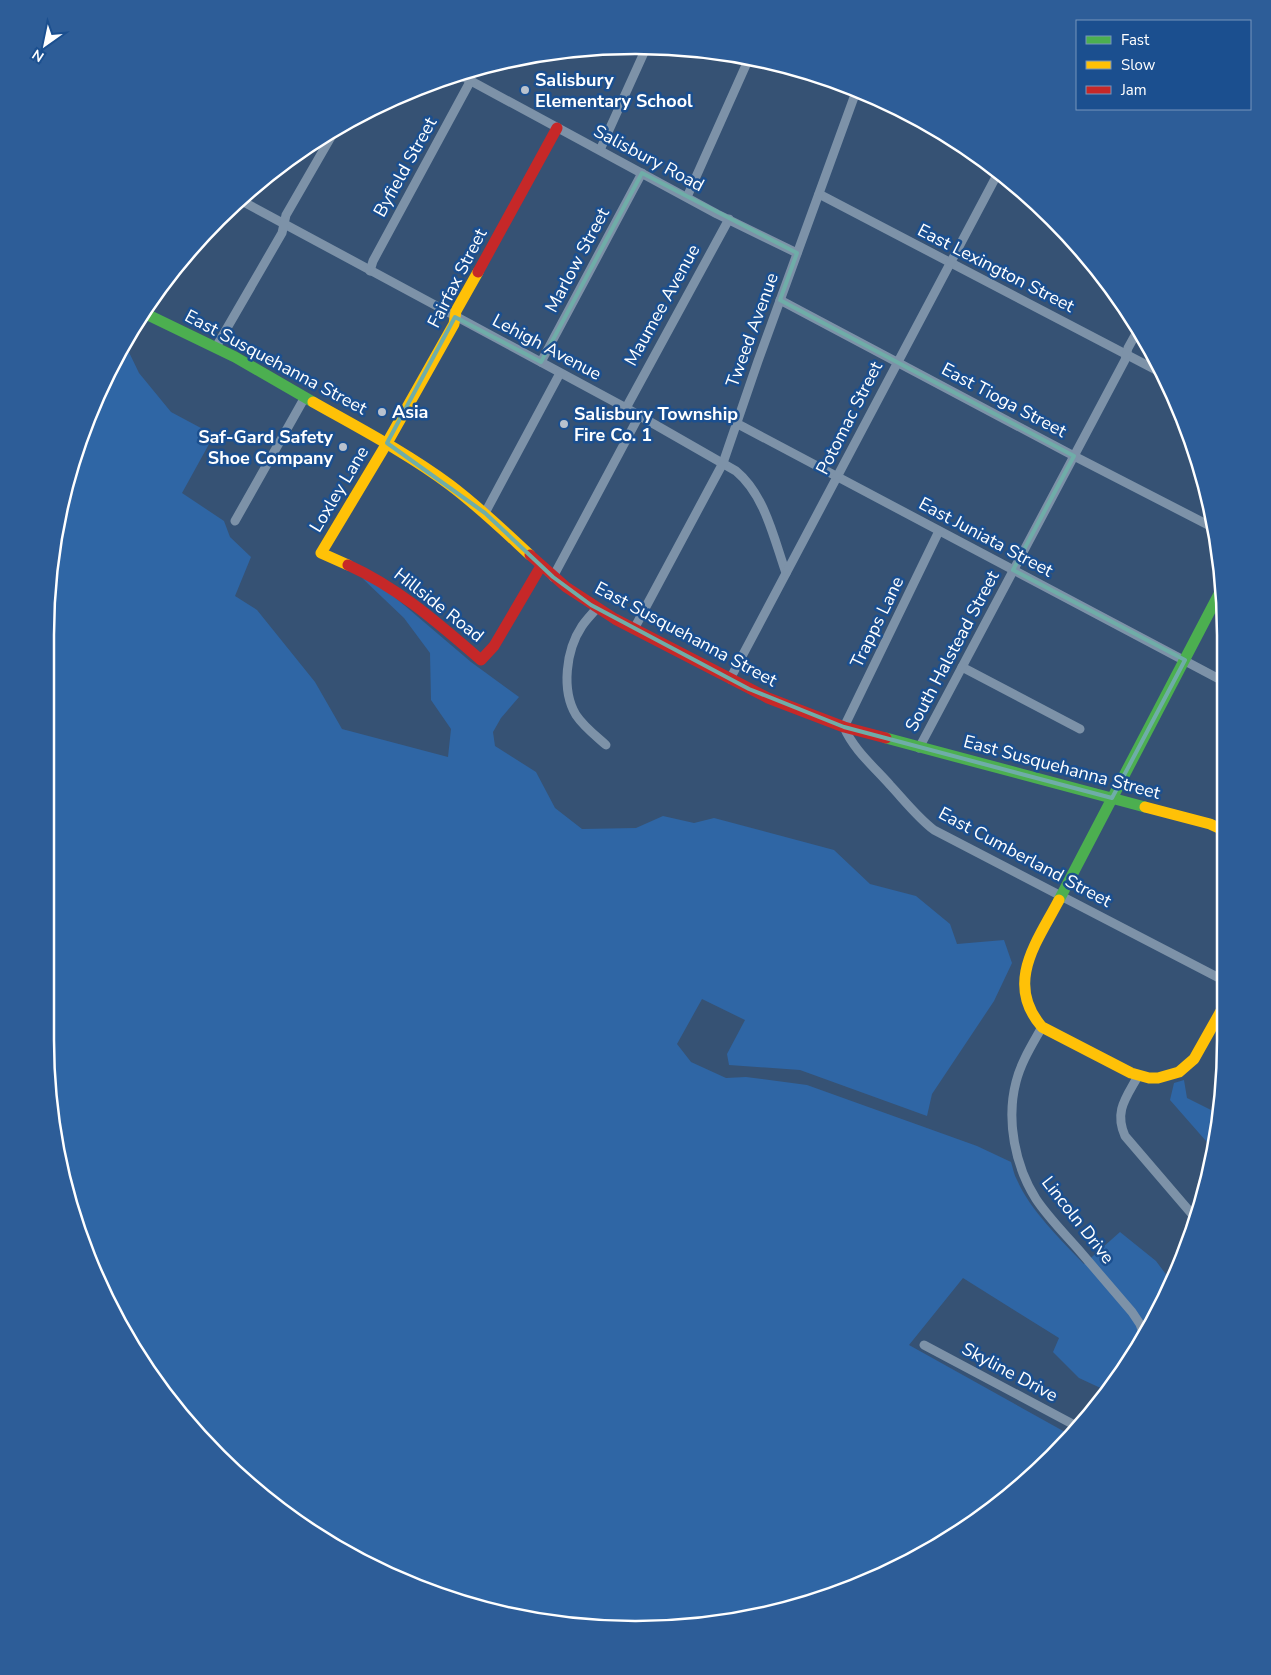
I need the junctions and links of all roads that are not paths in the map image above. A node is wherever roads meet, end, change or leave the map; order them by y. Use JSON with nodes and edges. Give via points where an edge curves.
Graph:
{"nodes":[{"id":1,"x":643,"y":54,"type":"edge"},
{"id":2,"x":746,"y":65,"type":"edge"},
{"id":3,"x":471,"y":80,"type":"joint"},
{"id":4,"x":854,"y":97,"type":"edge"},
{"id":5,"x":556,"y":128,"type":"junction"},
{"id":6,"x":327,"y":143,"type":"edge"},
{"id":7,"x":600,"y":150,"type":"junction"},
{"id":8,"x":642,"y":174,"type":"junction"},
{"id":9,"x":995,"y":178,"type":"edge"},
{"id":10,"x":819,"y":194,"type":"junction"},
{"id":11,"x":686,"y":197,"type":"junction"},
{"id":12,"x":246,"y":203,"type":"edge"},
{"id":13,"x":729,"y":219,"type":"junction"},
{"id":14,"x":284,"y":225,"type":"junction"},
{"id":15,"x":797,"y":253,"type":"junction"},
{"id":16,"x":950,"y":263,"type":"junction"},
{"id":17,"x":370,"y":271,"type":"junction"},
{"id":18,"x":780,"y":300,"type":"junction"},
{"id":19,"x":150,"y":316,"type":"edge"},
{"id":20,"x":455,"y":317,"type":"junction"},
{"id":21,"x":1135,"y":338,"type":"edge"},
{"id":22,"x":216,"y":347,"type":"junction"},
{"id":23,"x":1127,"y":354,"type":"junction"},
{"id":24,"x":541,"y":362,"type":"junction"},
{"id":25,"x":897,"y":362,"type":"junction"},
{"id":26,"x":1151,"y":367,"type":"edge"},
{"id":27,"x":560,"y":373,"type":"junction"},
{"id":28,"x":305,"y":397,"type":"junction"},
{"id":29,"x":626,"y":408,"type":"junction"},
{"id":30,"x":639,"y":416,"type":"junction"},
{"id":31,"x":736,"y":424,"type":"junction"},
{"id":32,"x":387,"y":443,"type":"junction"},
{"id":33,"x":1074,"y":456,"type":"junction"},
{"id":34,"x":723,"y":463,"type":"junction"},
{"id":35,"x":837,"y":477,"type":"junction"},
{"id":36,"x":485,"y":513,"type":"junction"},
{"id":37,"x":234,"y":521,"type":"dead end"},
{"id":38,"x":1206,"y":524,"type":"edge"},
{"id":39,"x":939,"y":531,"type":"junction"},
{"id":40,"x":321,"y":553,"type":"joint"},
{"id":41,"x":541,"y":566,"type":"junction"},
{"id":42,"x":1013,"y":570,"type":"junction"},
{"id":43,"x":786,"y":573,"type":"junction"},
{"id":44,"x":553,"y":577,"type":"junction"},
{"id":45,"x":1216,"y":600,"type":"edge"},
{"id":46,"x":597,"y":608,"type":"junction"},
{"id":47,"x":634,"y":629,"type":"junction"},
{"id":48,"x":1185,"y":660,"type":"junction"},
{"id":49,"x":962,"y":667,"type":"junction"},
{"id":50,"x":1217,"y":678,"type":"edge"},
{"id":51,"x":730,"y":679,"type":"junction"},
{"id":52,"x":844,"y":727,"type":"junction"},
{"id":53,"x":1080,"y":729,"type":"dead end"},
{"id":54,"x":606,"y":745,"type":"dead end"},
{"id":55,"x":919,"y":748,"type":"junction"},
{"id":56,"x":1112,"y":798,"type":"junction"},
{"id":57,"x":1217,"y":827,"type":"edge"},
{"id":58,"x":1061,"y":895,"type":"junction"},
{"id":59,"x":1217,"y":977,"type":"edge"},
{"id":60,"x":1217,"y":1018,"type":"edge"},
{"id":61,"x":1042,"y":1027,"type":"junction"},
{"id":62,"x":1138,"y":1076,"type":"junction"},
{"id":63,"x":1190,"y":1212,"type":"edge"},
{"id":64,"x":1141,"y":1327,"type":"edge"},
{"id":65,"x":924,"y":1345,"type":"dead end"},
{"id":66,"x":1072,"y":1424,"type":"edge"}],
"edges":[{"from":1,"to":7,"type":"street"},
{"from":2,"to":11,"type":"street"},
{"from":3,"to":5,"type":"street","name":"Salisbury Road"},
{"from":3,"to":17,"type":"street","name":"Byfield Street","via":[[372,261]]},
{"from":4,"to":10,"type":"street","name":"Tweed Avenue"},
{"from":5,"to":7,"type":"street","name":"Salisbury Road"},
{"from":5,"to":20,"type":"street","name":"Fairfax Street"},
{"from":6,"to":14,"type":"street"},
{"from":7,"to":8,"type":"street","name":"Salisbury Road"},
{"from":8,"to":11,"type":"street","name":"Salisbury Road"},
{"from":8,"to":24,"type":"street","name":"Marlow Street"},
{"from":9,"to":16,"type":"street","name":"Potomac Street"},
{"from":10,"to":15,"type":"street","name":"Tweed Avenue"},
{"from":10,"to":16,"type":"street","name":"East Lexington Street"},
{"from":11,"to":13,"type":"street","name":"Salisbury Road"},
{"from":12,"to":14,"type":"street","name":"Lehigh Avenue"},
{"from":13,"to":15,"type":"street","name":"Salisbury Road"},
{"from":13,"to":29,"type":"street","name":"Maumee Avenue"},
{"from":14,"to":17,"type":"street","name":"Lehigh Avenue"},
{"from":14,"to":22,"type":"street"},
{"from":15,"to":18,"type":"street","name":"Tweed Avenue"},
{"from":16,"to":23,"type":"street","name":"East Lexington Street"},
{"from":16,"to":25,"type":"street","name":"Potomac Street"},
{"from":17,"to":20,"type":"street","name":"Lehigh Avenue"},
{"from":18,"to":25,"type":"street","name":"East Tioga Street"},
{"from":18,"to":31,"type":"street","name":"Tweed Avenue"},
{"from":19,"to":22,"type":"street","name":"East Susquehanna Street"},
{"from":20,"to":24,"type":"street","name":"Lehigh Avenue"},
{"from":20,"to":32,"type":"street","name":"Fairfax Street"},
{"from":21,"to":23,"type":"street","name":"South Halstead Street"},
{"from":22,"to":28,"type":"street","name":"East Susquehanna Street"},
{"from":23,"to":26,"type":"street","name":"East Lexington Street"},
{"from":23,"to":33,"type":"street","name":"South Halstead Street"},
{"from":24,"to":27,"type":"street","name":"Lehigh Avenue"},
{"from":25,"to":33,"type":"street","name":"East Tioga Street"},
{"from":25,"to":35,"type":"street","name":"Potomac Street"},
{"from":27,"to":29,"type":"street","name":"Lehigh Avenue"},
{"from":27,"to":36,"type":"street"},
{"from":28,"to":32,"type":"street","name":"East Susquehanna Street"},
{"from":28,"to":37,"type":"street"},
{"from":29,"to":30,"type":"street","name":"Lehigh Avenue"},
{"from":30,"to":34,"type":"street","name":"Lehigh Avenue"},
{"from":30,"to":44,"type":"street"},
{"from":31,"to":34,"type":"street","name":"Tweed Avenue"},
{"from":31,"to":35,"type":"street","name":"East Juniata Street"},
{"from":32,"to":36,"type":"street","name":"East Susquehanna Street","via":[[449,484]]},
{"from":32,"to":40,"type":"street","name":"Loxley Lane"},
{"from":33,"to":38,"type":"street","name":"East Tioga Street"},
{"from":33,"to":42,"type":"street","name":"South Halstead Street"},
{"from":34,"to":43,"type":"street","name":"Lehigh Avenue","via":[[744,478],[757,496]]},
{"from":34,"to":47,"type":"street","name":"Tweed Avenue"},
{"from":35,"to":39,"type":"street","name":"East Juniata Street"},
{"from":35,"to":43,"type":"street","name":"Potomac Street"},
{"from":36,"to":41,"type":"street","name":"East Susquehanna Street"},
{"from":39,"to":42,"type":"street","name":"East Juniata Street"},
{"from":39,"to":52,"type":"street","name":"Trapps Lane"},
{"from":40,"to":41,"type":"street","name":"Hillside Road","via":[[357,569],[407,598],[481,660],[494,646]]},
{"from":41,"to":44,"type":"street","name":"East Susquehanna Street"},
{"from":42,"to":48,"type":"street","name":"East Juniata Street"},
{"from":42,"to":49,"type":"street","name":"South Halstead Street"},
{"from":43,"to":51,"type":"street","name":"Potomac Street"},
{"from":44,"to":46,"type":"street","name":"East Susquehanna Street"},
{"from":45,"to":48,"type":"street"},
{"from":46,"to":47,"type":"street","name":"East Susquehanna Street"},
{"from":46,"to":54,"type":"street","via":[[581,627],[570,652],[567,688],[571,706],[582,723]]},
{"from":47,"to":51,"type":"street","name":"East Susquehanna Street"},
{"from":48,"to":50,"type":"street","name":"East Juniata Street"},
{"from":48,"to":56,"type":"street"},
{"from":49,"to":53,"type":"street"},
{"from":49,"to":55,"type":"street","name":"South Halstead Street"},
{"from":51,"to":52,"type":"street","name":"East Susquehanna Street","via":[[794,709]]},
{"from":52,"to":55,"type":"street","name":"East Susquehanna Street"},
{"from":52,"to":58,"type":"street","name":"East Cumberland Street","via":[[856,747],[928,825]]},
{"from":55,"to":56,"type":"street","name":"East Susquehanna Street"},
{"from":56,"to":57,"type":"street","name":"East Susquehanna Street"},
{"from":56,"to":58,"type":"street"},
{"from":58,"to":59,"type":"street","name":"East Cumberland Street"},
{"from":58,"to":61,"type":"street","via":[[1023,974],[1027,1007]]},
{"from":60,"to":62,"type":"street","via":[[1199,1051],[1186,1066],[1169,1076]]},
{"from":61,"to":62,"type":"street"},
{"from":61,"to":64,"type":"street","name":"Lincoln Drive","via":[[1021,1066],[1014,1091],[1012,1124],[1020,1163],[1029,1186],[1045,1211]]},
{"from":62,"to":63,"type":"street","via":[[1122,1105],[1120,1121],[1125,1136]]},
{"from":65,"to":66,"type":"street","name":"Skyline Drive"}]}
